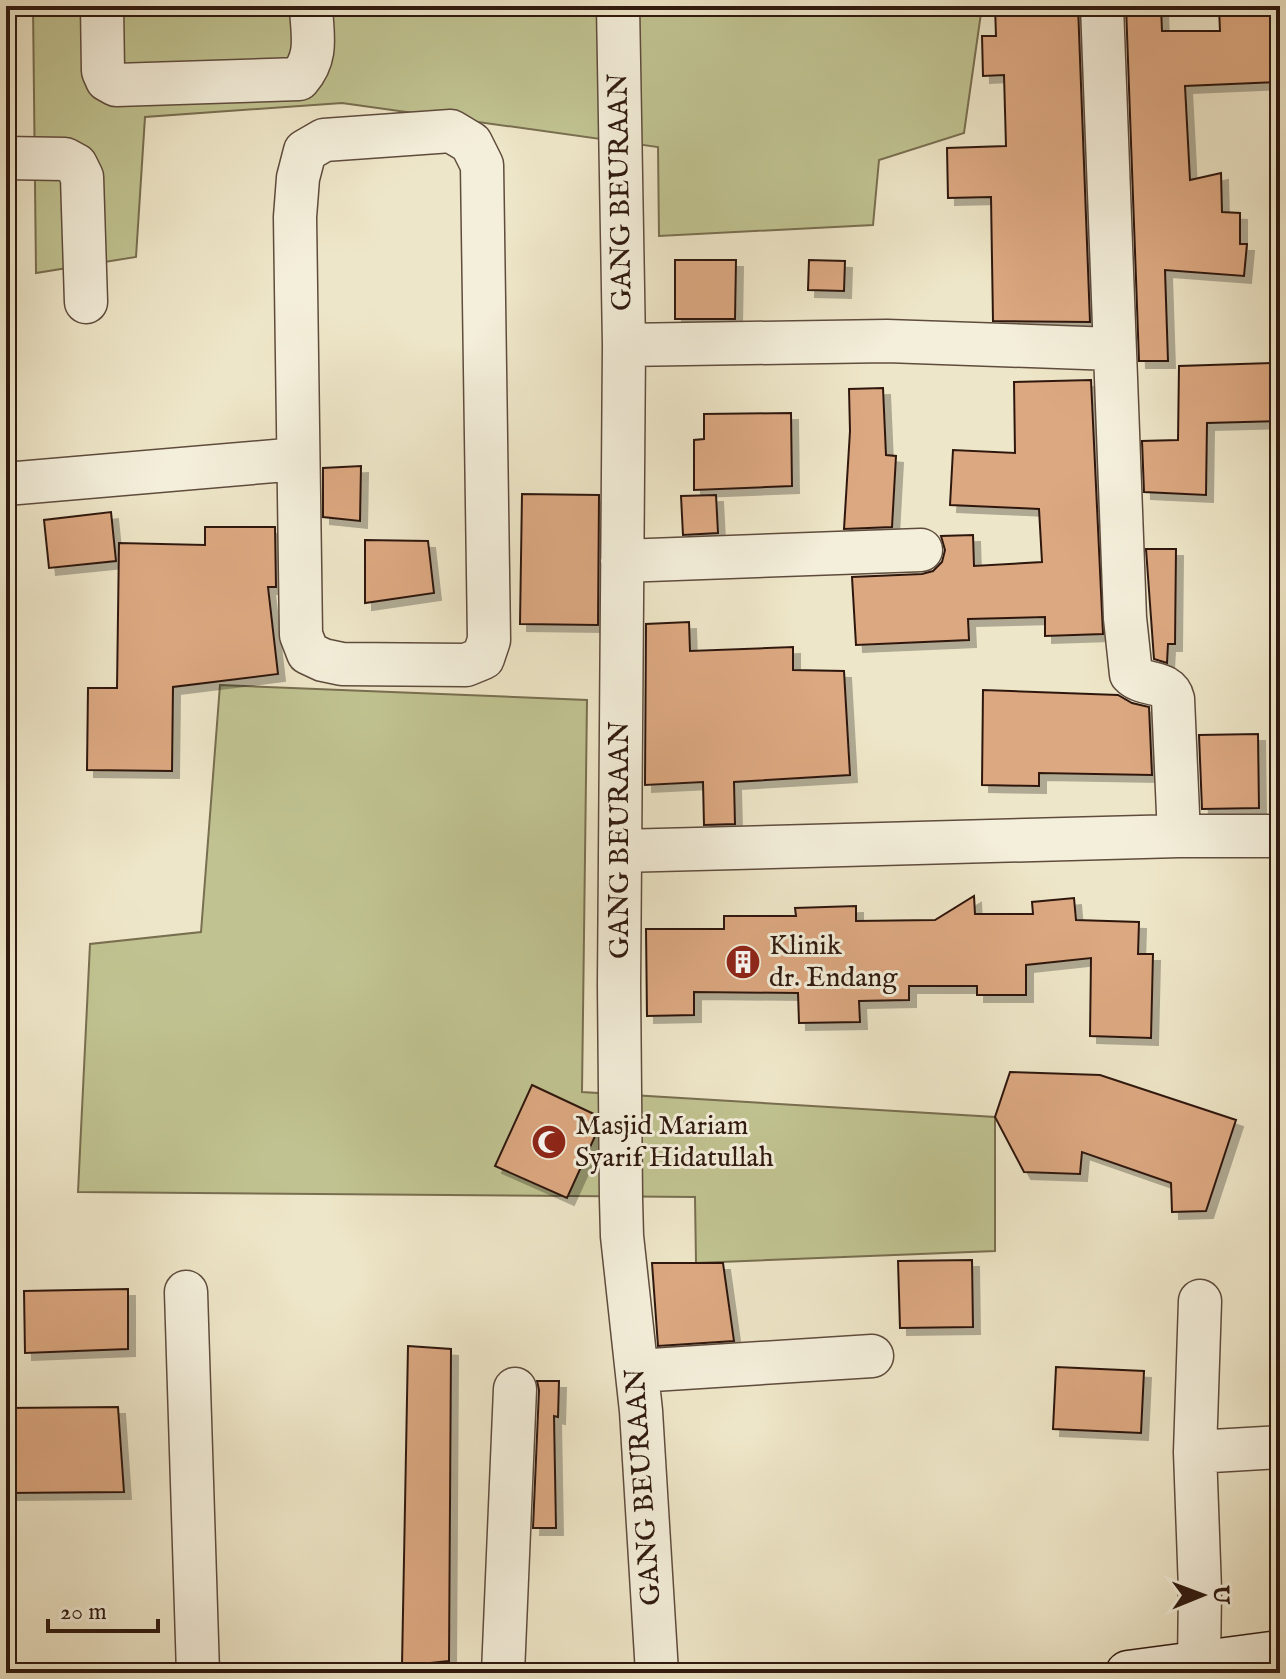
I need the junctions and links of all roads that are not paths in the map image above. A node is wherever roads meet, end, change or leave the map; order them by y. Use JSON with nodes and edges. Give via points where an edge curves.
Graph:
{"nodes":[{"id":1,"x":102,"y":6,"type":"edge"},
{"id":2,"x":311,"y":6,"type":"edge"},
{"id":3,"x":618,"y":6,"type":"edge"},
{"id":4,"x":1102,"y":6,"type":"edge"},
{"id":5,"x":6,"y":158,"type":"edge"},
{"id":6,"x":86,"y":302,"type":"dead end"},
{"id":7,"x":624,"y":345,"type":"junction"},
{"id":8,"x":1113,"y":349,"type":"junction"},
{"id":9,"x":298,"y":459,"type":"junction"},
{"id":10,"x":6,"y":484,"type":"edge"},
{"id":11,"x":921,"y":550,"type":"dead end"},
{"id":12,"x":622,"y":561,"type":"junction"},
{"id":13,"x":1179,"y":836,"type":"junction"},
{"id":14,"x":1280,"y":836,"type":"edge"},
{"id":15,"x":620,"y":851,"type":"junction"},
{"id":16,"x":186,"y":1292,"type":"dead end"},
{"id":17,"x":1200,"y":1301,"type":"dead end"},
{"id":18,"x":872,"y":1356,"type":"dead end"},
{"id":19,"x":637,"y":1371,"type":"junction"},
{"id":20,"x":515,"y":1389,"type":"dead end"},
{"id":21,"x":1280,"y":1447,"type":"edge"},
{"id":22,"x":1195,"y":1452,"type":"junction"},
{"id":23,"x":1280,"y":1653,"type":"edge"},
{"id":24,"x":1199,"y":1664,"type":"junction"},
{"id":25,"x":198,"y":1673,"type":"edge"},
{"id":26,"x":503,"y":1673,"type":"edge"},
{"id":27,"x":657,"y":1673,"type":"edge"},
{"id":28,"x":1128,"y":1673,"type":"edge"}],
"edges":[{"from":1,"to":2,"type":"street","via":[[103,71],[116,85],[299,79],[313,56]]},
{"from":3,"to":7,"type":"street","name":"GANG BEURAAN"},
{"from":4,"to":8,"type":"street"},
{"from":5,"to":6,"type":"street","via":[[65,159],[76,165],[82,177]]},
{"from":7,"to":8,"type":"street","via":[[887,341]]},
{"from":7,"to":12,"type":"street","name":"GANG BEURAAN"},
{"from":8,"to":13,"type":"street","via":[[1130,665],[1136,679],[1171,692]]},
{"from":9,"to":9,"type":"street","via":[[295,217],[305,151],[324,140],[451,131],[471,143],[482,165],[489,640],[483,658],[466,665],[342,664],[308,653],[301,635]]},
{"from":9,"to":10,"type":"street"},
{"from":11,"to":12,"type":"street"},
{"from":12,"to":15,"type":"street","name":"GANG BEURAAN"},
{"from":13,"to":14,"type":"street"},
{"from":13,"to":15,"type":"street"},
{"from":15,"to":19,"type":"street","name":"GANG BEURAAN","via":[[622,1224]]},
{"from":16,"to":25,"type":"street"},
{"from":17,"to":22,"type":"street"},
{"from":18,"to":19,"type":"street"},
{"from":19,"to":27,"type":"street","name":"GANG BEURAAN"},
{"from":20,"to":26,"type":"street"},
{"from":21,"to":22,"type":"street"},
{"from":22,"to":24,"type":"street"},
{"from":23,"to":24,"type":"main road"},
{"from":24,"to":28,"type":"main road"}]}
